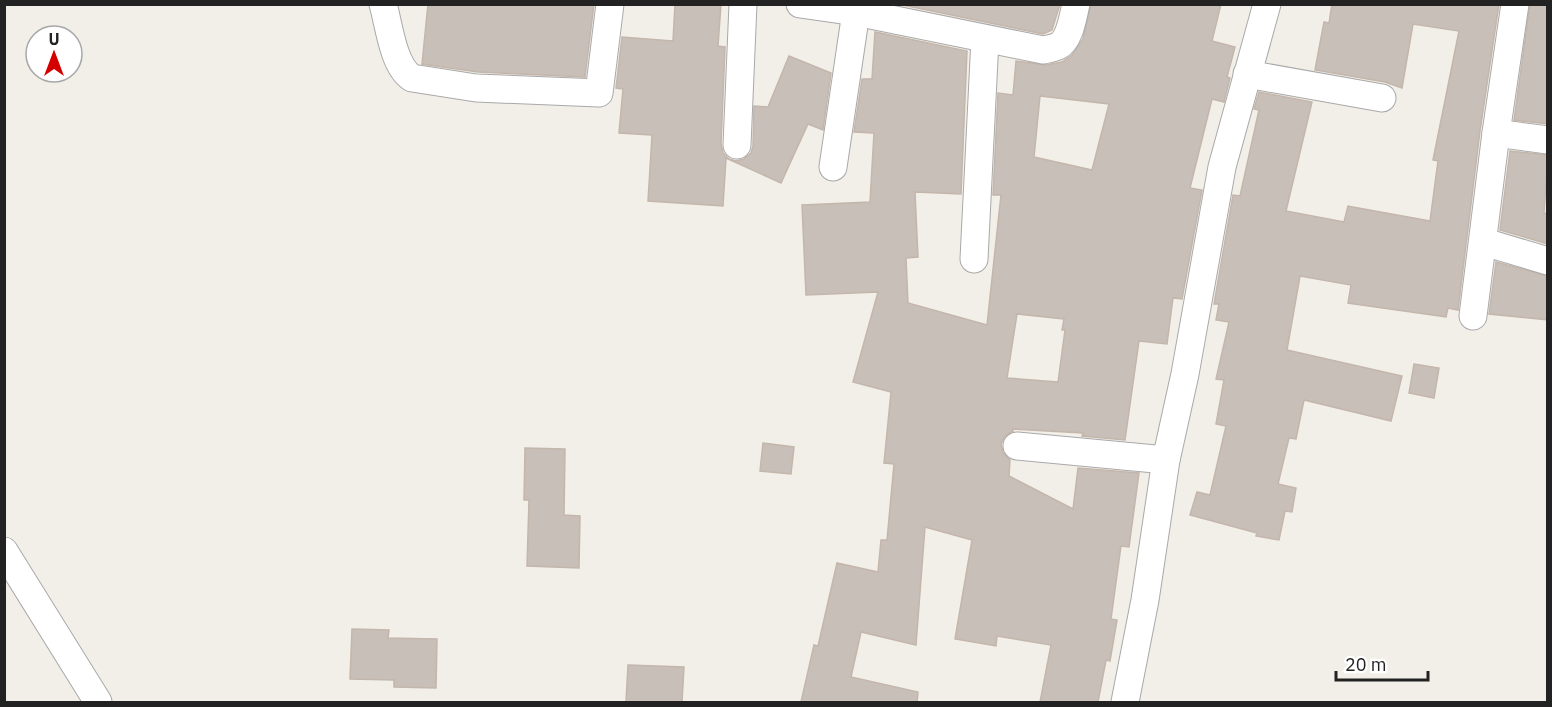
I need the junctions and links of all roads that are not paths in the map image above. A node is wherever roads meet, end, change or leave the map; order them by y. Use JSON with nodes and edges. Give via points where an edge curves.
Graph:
{"nodes":[{"id":1,"x":383,"y":4,"type":"edge"},
{"id":2,"x":610,"y":4,"type":"edge"},
{"id":3,"x":743,"y":4,"type":"edge"},
{"id":4,"x":800,"y":4,"type":"edge"},
{"id":5,"x":1076,"y":4,"type":"edge"},
{"id":6,"x":1267,"y":4,"type":"edge"},
{"id":7,"x":1515,"y":4,"type":"edge"},
{"id":8,"x":845,"y":9,"type":"edge"},
{"id":9,"x":985,"y":39,"type":"junction"},
{"id":10,"x":1247,"y":74,"type":"junction"},
{"id":11,"x":1382,"y":98,"type":"dead end"},
{"id":12,"x":1496,"y":133,"type":"junction"},
{"id":13,"x":1548,"y":140,"type":"edge"},
{"id":14,"x":737,"y":145,"type":"dead end"},
{"id":15,"x":833,"y":167,"type":"dead end"},
{"id":16,"x":1484,"y":242,"type":"junction"},
{"id":17,"x":974,"y":259,"type":"dead end"},
{"id":18,"x":1548,"y":261,"type":"edge"},
{"id":19,"x":1473,"y":316,"type":"dead end"},
{"id":20,"x":1017,"y":446,"type":"dead end"},
{"id":21,"x":1166,"y":460,"type":"junction"},
{"id":22,"x":4,"y":551,"type":"edge"},
{"id":23,"x":98,"y":702,"type":"edge"},
{"id":24,"x":1125,"y":702,"type":"edge"}],
"edges":[{"from":1,"to":2,"type":"street","via":[[397,60],[412,78],[476,88],[599,93]]},
{"from":3,"to":14,"type":"street"},
{"from":4,"to":8,"type":"street"},
{"from":5,"to":9,"type":"street","via":[[1070,28],[1057,47],[1043,50]]},
{"from":6,"to":10,"type":"street"},
{"from":7,"to":12,"type":"street"},
{"from":8,"to":9,"type":"street"},
{"from":8,"to":15,"type":"street"},
{"from":9,"to":17,"type":"street"},
{"from":10,"to":11,"type":"street"},
{"from":10,"to":21,"type":"street","via":[[1222,167]]},
{"from":12,"to":13,"type":"street"},
{"from":12,"to":16,"type":"street"},
{"from":16,"to":18,"type":"street"},
{"from":16,"to":19,"type":"street"},
{"from":20,"to":21,"type":"street"},
{"from":21,"to":24,"type":"street"},
{"from":22,"to":23,"type":"street"}]}
